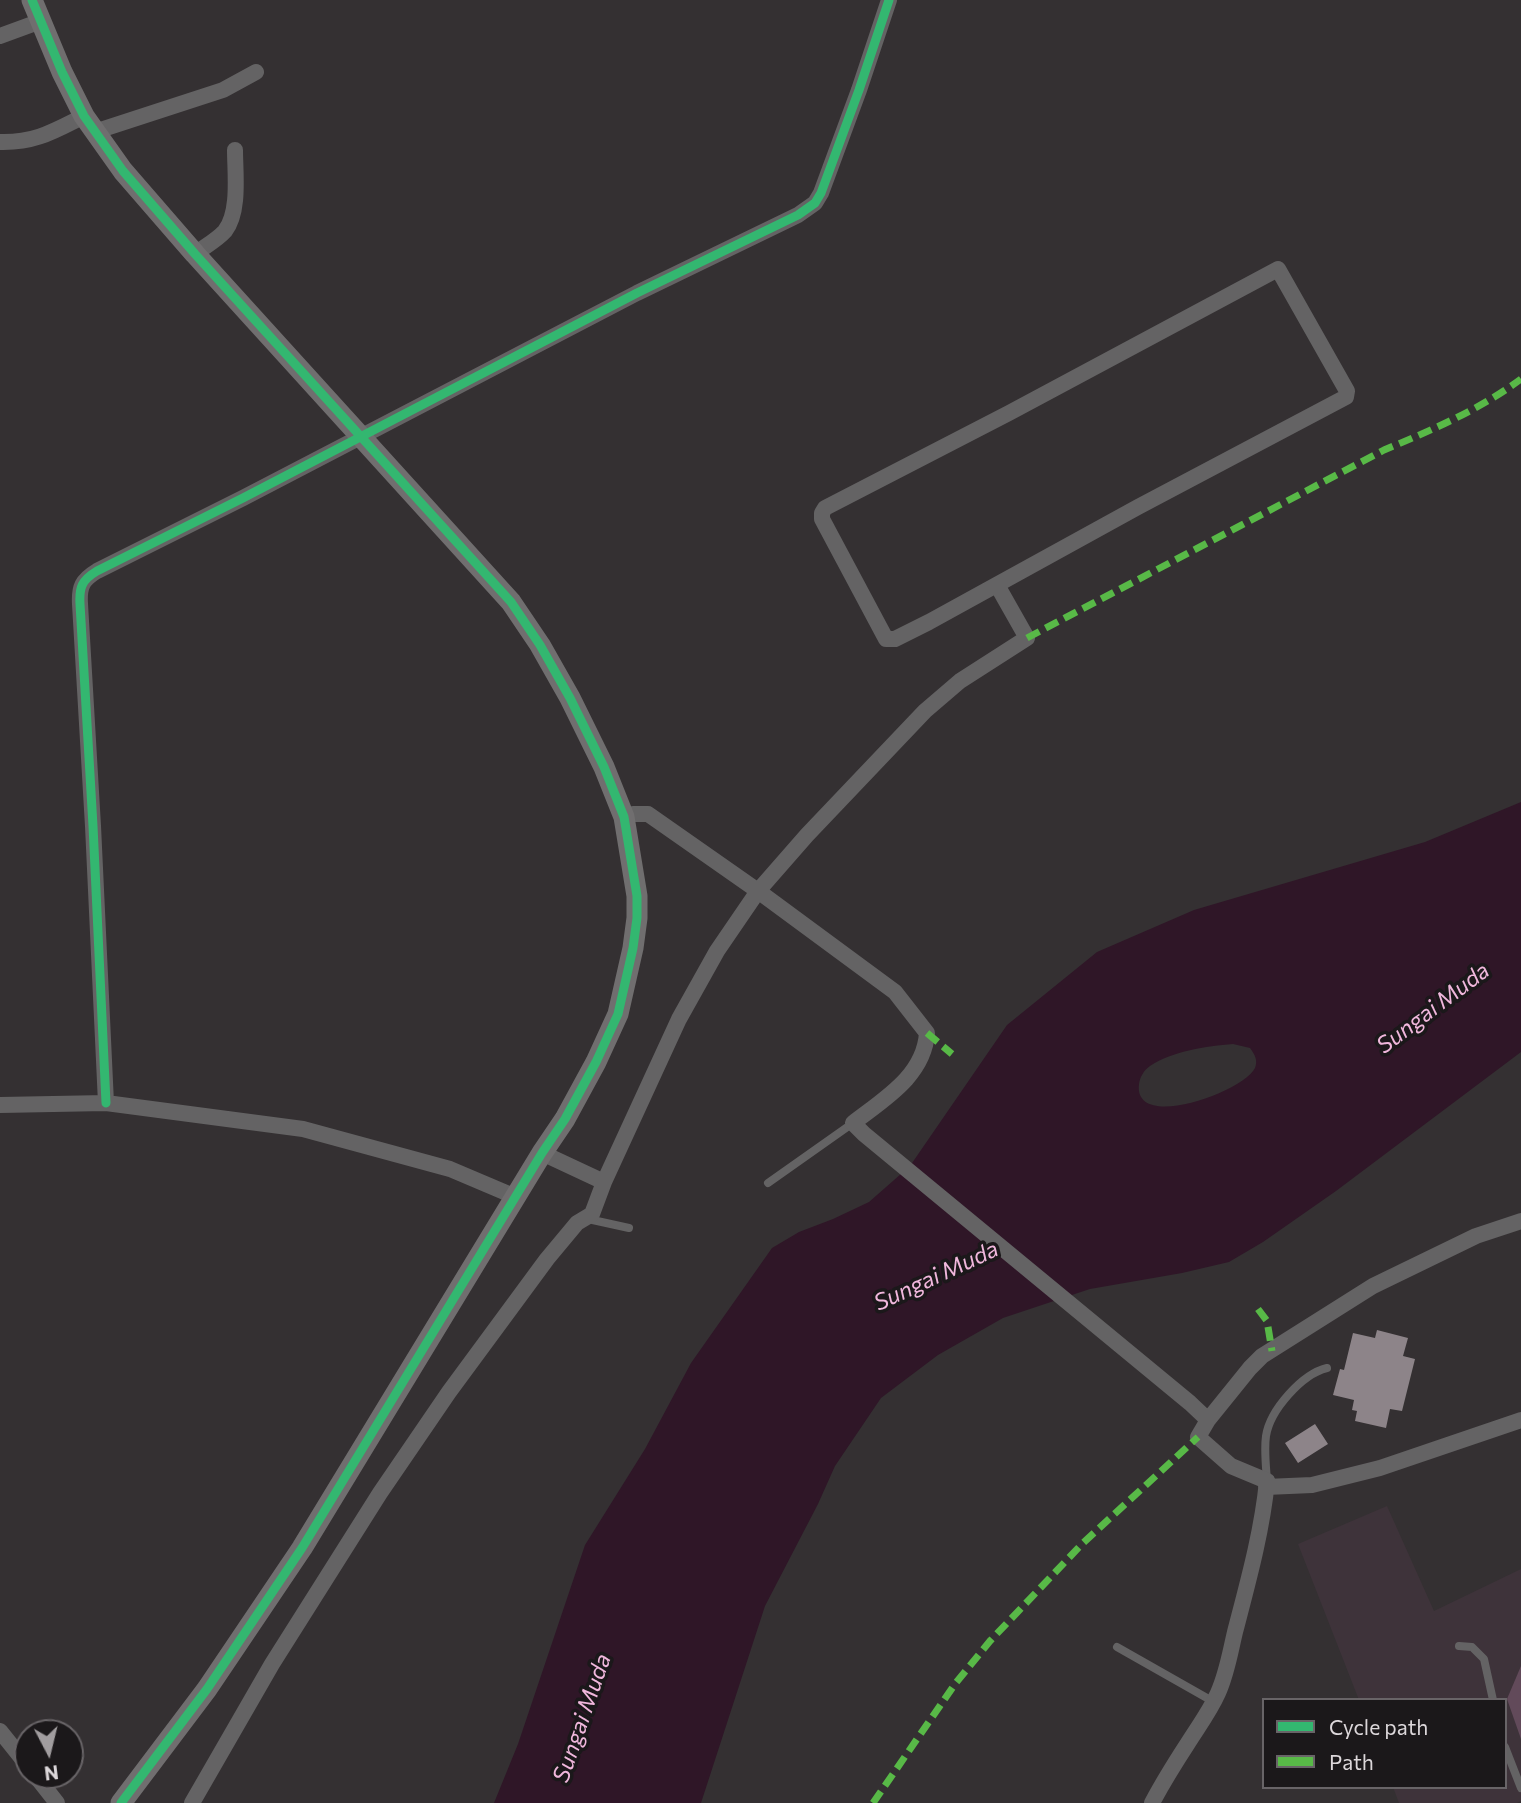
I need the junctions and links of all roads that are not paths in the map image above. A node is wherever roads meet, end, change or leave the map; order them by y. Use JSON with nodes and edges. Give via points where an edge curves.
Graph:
{"nodes":[{"id":1,"x":32,"y":0,"type":"edge"},
{"id":2,"x":889,"y":0,"type":"edge"},
{"id":3,"x":41,"y":21,"type":"junction"},
{"id":4,"x":0,"y":36,"type":"edge"},
{"id":5,"x":256,"y":72,"type":"dead end"},
{"id":6,"x":89,"y":124,"type":"junction"},
{"id":7,"x":0,"y":142,"type":"edge"},
{"id":8,"x":234,"y":150,"type":"dead end"},
{"id":9,"x":195,"y":254,"type":"junction"},
{"id":10,"x":361,"y":435,"type":"junction"},
{"id":11,"x":997,"y":584,"type":"junction"},
{"id":12,"x":624,"y":817,"type":"junction"},
{"id":13,"x":758,"y":891,"type":"junction"},
{"id":14,"x":106,"y":1104,"type":"junction"},
{"id":15,"x":0,"y":1105,"type":"edge"},
{"id":16,"x":853,"y":1123,"type":"junction"},
{"id":17,"x":542,"y":1153,"type":"junction"},
{"id":18,"x":604,"y":1182,"type":"junction"},
{"id":19,"x":768,"y":1183,"type":"dead end"},
{"id":20,"x":516,"y":1197,"type":"junction"},
{"id":21,"x":585,"y":1218,"type":"junction"},
{"id":22,"x":1521,"y":1221,"type":"edge"},
{"id":23,"x":629,"y":1228,"type":"dead end"},
{"id":24,"x":1327,"y":1368,"type":"dead end"},
{"id":25,"x":1208,"y":1420,"type":"junction"},
{"id":26,"x":1521,"y":1420,"type":"edge"},
{"id":27,"x":1266,"y":1484,"type":"junction"},
{"id":28,"x":1459,"y":1646,"type":"dead end"},
{"id":29,"x":1117,"y":1647,"type":"dead end"},
{"id":30,"x":1493,"y":1698,"type":"edge"},
{"id":31,"x":1214,"y":1702,"type":"junction"},
{"id":32,"x":0,"y":1731,"type":"edge"},
{"id":33,"x":14,"y":1748,"type":"edge"},
{"id":34,"x":1507,"y":1751,"type":"edge"},
{"id":35,"x":1521,"y":1788,"type":"edge"},
{"id":36,"x":46,"y":1789,"type":"edge"},
{"id":37,"x":130,"y":1800,"type":"edge"},
{"id":38,"x":57,"y":1803,"type":"edge"},
{"id":39,"x":192,"y":1803,"type":"edge"},
{"id":40,"x":1152,"y":1803,"type":"edge"}],
"edges":[{"from":1,"to":3,"type":"street"},
{"from":2,"to":10,"type":"street","via":[[815,203]]},
{"from":3,"to":4,"type":"street"},
{"from":3,"to":6,"type":"street"},
{"from":5,"to":6,"type":"street","via":[[223,90]]},
{"from":6,"to":7,"type":"street","via":[[20,143]]},
{"from":6,"to":9,"type":"street"},
{"from":8,"to":9,"type":"street","via":[[233,214],[223,233]]},
{"from":9,"to":10,"type":"street"},
{"from":10,"to":12,"type":"street","via":[[511,602],[570,698]]},
{"from":10,"to":14,"type":"street","via":[[97,571],[82,583]]},
{"from":11,"to":11,"type":"street","via":[[895,639],[887,639],[822,513],[1278,269],[1347,391],[1346,397]]},
{"from":11,"to":13,"type":"street","via":[[1027,639],[960,681],[925,711]]},
{"from":12,"to":13,"type":"street","via":[[648,814]]},
{"from":12,"to":17,"type":"street","via":[[637,918],[618,1014],[565,1119]]},
{"from":13,"to":16,"type":"street","via":[[895,992],[927,1033],[914,1070]]},
{"from":13,"to":18,"type":"street","via":[[705,970]]},
{"from":14,"to":15,"type":"street"},
{"from":14,"to":20,"type":"street","via":[[317,1131],[450,1168]]},
{"from":16,"to":19,"type":"lane"},
{"from":16,"to":25,"type":"street"},
{"from":17,"to":18,"type":"street"},
{"from":17,"to":20,"type":"street"},
{"from":18,"to":21,"type":"street","via":[[592,1214]]},
{"from":20,"to":37,"type":"street","via":[[302,1548]]},
{"from":21,"to":23,"type":"lane"},
{"from":21,"to":39,"type":"street","via":[[532,1279],[380,1493],[272,1664]]},
{"from":22,"to":25,"type":"street","via":[[1476,1236],[1373,1286],[1262,1356]]},
{"from":24,"to":27,"type":"lane","via":[[1296,1387],[1275,1412],[1266,1436]]},
{"from":25,"to":27,"type":"street","via":[[1198,1437],[1231,1466]]},
{"from":26,"to":27,"type":"street","via":[[1360,1474],[1312,1485]]},
{"from":27,"to":31,"type":"street","via":[[1245,1599]]},
{"from":28,"to":30,"type":"lane","via":[[1472,1647],[1483,1659]]},
{"from":29,"to":31,"type":"lane"},
{"from":31,"to":40,"type":"street"},
{"from":32,"to":33,"type":"street"},
{"from":34,"to":35,"type":"lane"},
{"from":36,"to":38,"type":"street"}]}
